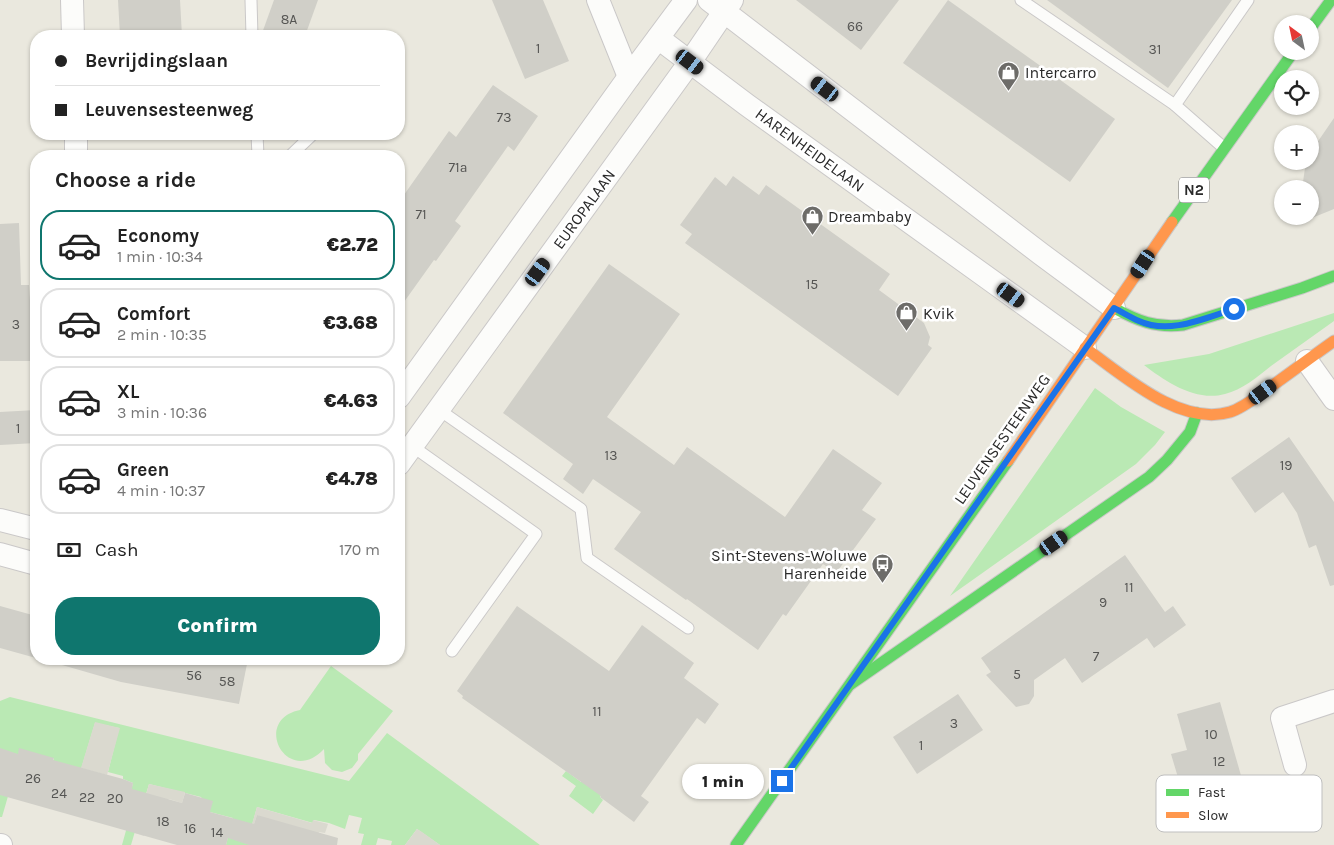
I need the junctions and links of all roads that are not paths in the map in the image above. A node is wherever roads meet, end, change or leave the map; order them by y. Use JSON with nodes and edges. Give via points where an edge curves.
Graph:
{"nodes":[{"id":1,"x":72,"y":0,"type":"edge"},
{"id":2,"x":251,"y":0,"type":"edge"},
{"id":3,"x":598,"y":0,"type":"edge"},
{"id":4,"x":686,"y":0,"type":"edge"},
{"id":5,"x":1021,"y":0,"type":"edge"},
{"id":6,"x":1248,"y":0,"type":"edge"},
{"id":7,"x":1331,"y":0,"type":"edge"},
{"id":8,"x":722,"y":4,"type":"edge"},
{"id":9,"x":1319,"y":17,"type":"edge"},
{"id":10,"x":73,"y":30,"type":"edge"},
{"id":11,"x":252,"y":30,"type":"edge"},
{"id":12,"x":658,"y":38,"type":"junction"},
{"id":13,"x":1288,"y":60,"type":"edge"},
{"id":14,"x":690,"y":62,"type":"junction"},
{"id":15,"x":629,"y":77,"type":"junction"},
{"id":16,"x":1175,"y":105,"type":"junction"},
{"id":17,"x":307,"y":140,"type":"edge"},
{"id":18,"x":1224,"y":148,"type":"junction"},
{"id":19,"x":296,"y":150,"type":"edge"},
{"id":20,"x":1334,"y":276,"type":"edge"},
{"id":21,"x":1114,"y":308,"type":"junction"},
{"id":22,"x":1334,"y":341,"type":"edge"},
{"id":23,"x":1085,"y":348,"type":"junction"},
{"id":24,"x":1307,"y":361,"type":"junction"},
{"id":25,"x":405,"y":389,"type":"edge"},
{"id":26,"x":1334,"y":399,"type":"edge"},
{"id":27,"x":438,"y":409,"type":"junction"},
{"id":28,"x":1197,"y":414,"type":"junction"},
{"id":29,"x":412,"y":446,"type":"junction"},
{"id":30,"x":405,"y":456,"type":"edge"},
{"id":31,"x":0,"y":520,"type":"edge"},
{"id":32,"x":30,"y":528,"type":"edge"},
{"id":33,"x":0,"y":554,"type":"edge"},
{"id":34,"x":30,"y":562,"type":"edge"},
{"id":35,"x":688,"y":628,"type":"dead end"},
{"id":36,"x":452,"y":651,"type":"dead end"},
{"id":37,"x":848,"y":686,"type":"junction"},
{"id":38,"x":1334,"y":701,"type":"edge"},
{"id":39,"x":1295,"y":765,"type":"dead end"},
{"id":40,"x":736,"y":845,"type":"edge"}],
"edges":[{"from":1,"to":10,"type":"street"},
{"from":2,"to":11,"type":"lane"},
{"from":3,"to":15,"type":"street"},
{"from":4,"to":12,"type":"street"},
{"from":5,"to":16,"type":"lane"},
{"from":6,"to":16,"type":"lane"},
{"from":7,"to":9,"type":"main road"},
{"from":8,"to":14,"type":"street","name":"EUROPALAAN"},
{"from":8,"to":21,"type":"street"},
{"from":12,"to":14,"type":"street","name":"HARENHEIDELAAN"},
{"from":12,"to":15,"type":"street"},
{"from":13,"to":18,"type":"main road","name":"LEUVENSESTEENWEG","number":"N2"},
{"from":14,"to":23,"type":"street","name":"HARENHEIDELAAN"},
{"from":14,"to":27,"type":"street","name":"EUROPALAAN"},
{"from":15,"to":25,"type":"street"},
{"from":16,"to":18,"type":"lane"},
{"from":17,"to":19,"type":"lane"},
{"from":18,"to":21,"type":"main road","name":"LEUVENSESTEENWEG","number":"N2"},
{"from":20,"to":21,"type":"main road","via":[[1176,326],[1140,322]]},
{"from":21,"to":23,"type":"main road","name":"LEUVENSESTEENWEG","number":"N2"},
{"from":22,"to":24,"type":"main road"},
{"from":23,"to":28,"type":"main road","via":[[1151,394],[1182,411]]},
{"from":23,"to":37,"type":"main road","name":"LEUVENSESTEENWEG","number":"N2"},
{"from":24,"to":26,"type":"street"},
{"from":24,"to":28,"type":"main road","via":[[1248,403],[1229,412]]},
{"from":27,"to":29,"type":"street","name":"EUROPALAAN"},
{"from":27,"to":35,"type":"lane","via":[[582,509],[587,558]]},
{"from":28,"to":37,"type":"main road","via":[[1190,432],[1149,477]]},
{"from":29,"to":30,"type":"street","name":"EUROPALAAN"},
{"from":29,"to":36,"type":"lane","via":[[536,534]]},
{"from":31,"to":32,"type":"street"},
{"from":33,"to":34,"type":"street"},
{"from":37,"to":40,"type":"main road","name":"LEUVENSESTEENWEG","number":"N2"},
{"from":38,"to":39,"type":"street","via":[[1282,718]]}]}
